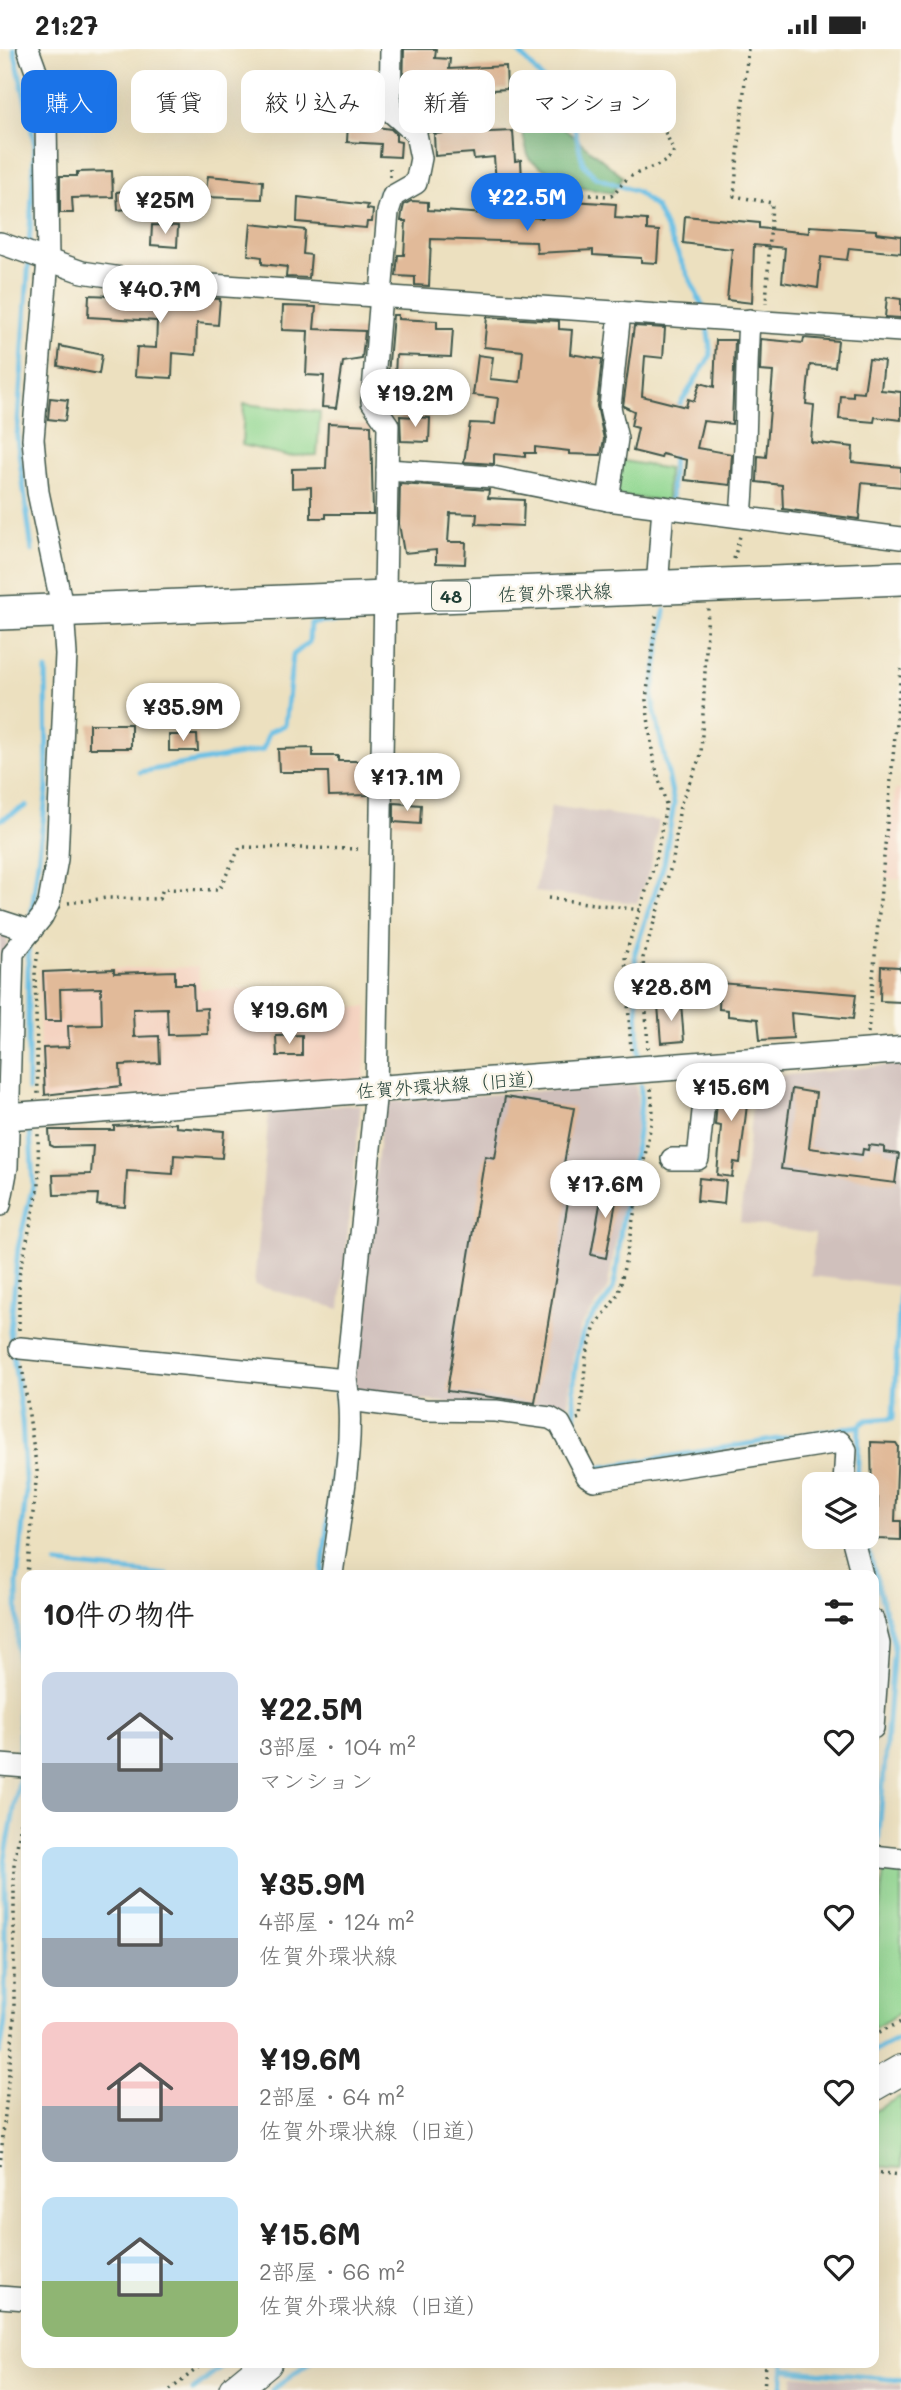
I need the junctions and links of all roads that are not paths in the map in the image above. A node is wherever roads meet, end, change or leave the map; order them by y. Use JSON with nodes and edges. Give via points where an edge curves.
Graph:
{"nodes":[{"id":1,"x":28,"y":49,"type":"edge"},
{"id":2,"x":391,"y":49,"type":"edge"},
{"id":3,"x":416,"y":134,"type":"joint"},
{"id":4,"x":26,"y":253,"type":"edge"},
{"id":5,"x":381,"y":298,"type":"junction"},
{"id":6,"x":620,"y":312,"type":"junction"},
{"id":7,"x":757,"y":320,"type":"junction"},
{"id":8,"x":901,"y":331,"type":"edge"},
{"id":9,"x":387,"y":470,"type":"junction"},
{"id":10,"x":608,"y":501,"type":"junction"},
{"id":11,"x":663,"y":507,"type":"junction"},
{"id":12,"x":741,"y":516,"type":"junction"},
{"id":13,"x":901,"y":538,"type":"edge"},
{"id":14,"x":901,"y":578,"type":"edge"},
{"id":15,"x":657,"y":588,"type":"junction"},
{"id":16,"x":384,"y":599,"type":"junction"},
{"id":17,"x":63,"y":611,"type":"junction"},
{"id":18,"x":0,"y":613,"type":"edge"},
{"id":19,"x":29,"y":924,"type":"edge"},
{"id":20,"x":901,"y":1050,"type":"edge"},
{"id":21,"x":708,"y":1065,"type":"junction"},
{"id":22,"x":376,"y":1090,"type":"junction"},
{"id":23,"x":4,"y":1117,"type":"edge"},
{"id":24,"x":672,"y":1159,"type":"dead end"},
{"id":25,"x":0,"y":1205,"type":"edge"},
{"id":26,"x":20,"y":1348,"type":"dead end"},
{"id":27,"x":348,"y":1390,"type":"junction"},
{"id":28,"x":845,"y":1472,"type":"edge"},
{"id":29,"x":855,"y":1549,"type":"edge"},
{"id":30,"x":332,"y":1570,"type":"edge"},
{"id":31,"x":861,"y":1570,"type":"edge"},
{"id":32,"x":879,"y":1857,"type":"edge"},
{"id":33,"x":901,"y":1859,"type":"edge"},
{"id":34,"x":901,"y":2070,"type":"edge"},
{"id":35,"x":879,"y":2083,"type":"edge"},
{"id":36,"x":0,"y":2297,"type":"edge"},
{"id":37,"x":21,"y":2299,"type":"edge"},
{"id":38,"x":261,"y":2368,"type":"edge"},
{"id":39,"x":234,"y":2390,"type":"edge"}],
"edges":[{"from":1,"to":4,"type":"street","via":[[47,120]]},
{"from":2,"to":3,"type":"street","via":[[390,111]]},
{"from":3,"to":5,"type":"street","via":[[421,158],[416,183],[393,196],[388,212]]},
{"from":4,"to":5,"type":"street","via":[[82,272],[135,280]]},
{"from":4,"to":17,"type":"street","via":[[38,492]]},
{"from":5,"to":6,"type":"street"},
{"from":5,"to":9,"type":"street","via":[[372,402],[388,425]]},
{"from":6,"to":7,"type":"street"},
{"from":6,"to":10,"type":"street","via":[[610,407],[617,439]]},
{"from":7,"to":8,"type":"street"},
{"from":7,"to":12,"type":"street","via":[[744,403],[747,449]]},
{"from":9,"to":10,"type":"street","via":[[493,477]]},
{"from":9,"to":16,"type":"street"},
{"from":10,"to":11,"type":"street"},
{"from":11,"to":12,"type":"street"},
{"from":11,"to":15,"type":"street"},
{"from":12,"to":13,"type":"street"},
{"from":14,"to":15,"type":"main road","name":"佐賀外環状線","number":"48"},
{"from":15,"to":16,"type":"main road","name":"佐賀外環状線","number":"48"},
{"from":16,"to":17,"type":"main road","name":"佐賀外環状線","number":"48"},
{"from":16,"to":22,"type":"street"},
{"from":17,"to":18,"type":"main road","name":"佐賀外環状線","number":"48"},
{"from":17,"to":19,"type":"street","via":[[66,654],[57,859]]},
{"from":19,"to":23,"type":"street","via":[[13,953]]},
{"from":20,"to":21,"type":"street","name":"佐賀外環状線（旧道）"},
{"from":21,"to":22,"type":"street","name":"佐賀外環状線（旧道）"},
{"from":21,"to":24,"type":"street","via":[[698,1159]]},
{"from":22,"to":23,"type":"street","name":"佐賀外環状線（旧道）"},
{"from":22,"to":27,"type":"street"},
{"from":23,"to":25,"type":"street","via":[[7,1167]]},
{"from":26,"to":27,"type":"street"},
{"from":27,"to":28,"type":"street","via":[[425,1410],[496,1411],[550,1418],[560,1424],[587,1476],[594,1480],[840,1442],[846,1450]]},
{"from":27,"to":30,"type":"street"},
{"from":29,"to":31,"type":"street"},
{"from":32,"to":33,"type":"street"},
{"from":34,"to":35,"type":"main road"},
{"from":36,"to":37,"type":"street"},
{"from":38,"to":39,"type":"main road"}]}
